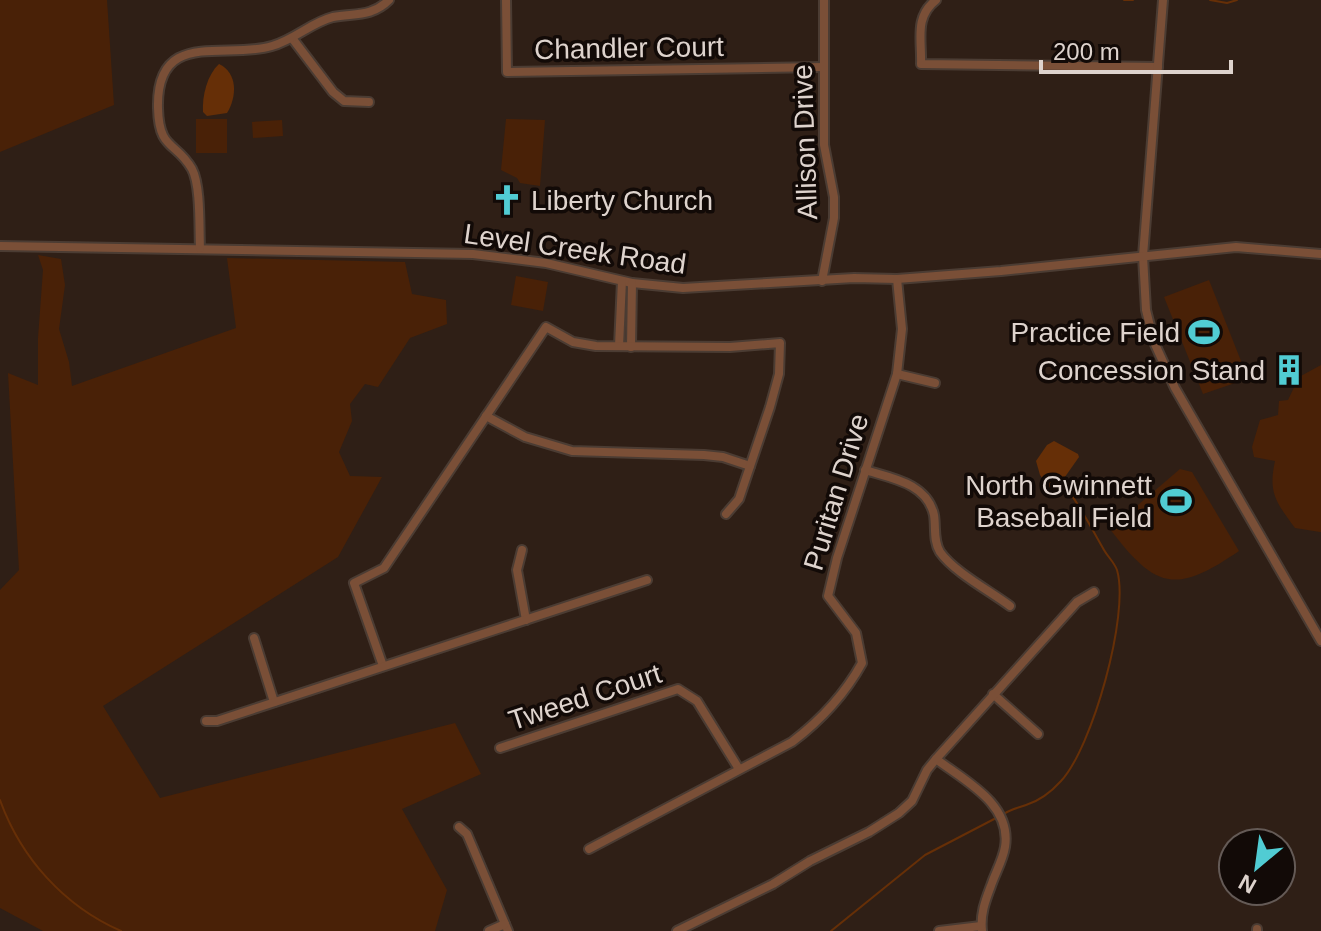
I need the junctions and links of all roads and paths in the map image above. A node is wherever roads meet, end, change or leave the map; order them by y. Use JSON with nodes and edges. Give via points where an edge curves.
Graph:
{"nodes":[{"id":1,"x":389,"y":0,"type":"edge"},
{"id":2,"x":506,"y":0,"type":"edge"},
{"id":3,"x":824,"y":0,"type":"edge"},
{"id":4,"x":936,"y":0,"type":"edge"},
{"id":5,"x":1163,"y":0,"type":"edge"},
{"id":6,"x":292,"y":38,"type":"junction"},
{"id":7,"x":824,"y":67,"type":"junction"},
{"id":8,"x":1158,"y":67,"type":"junction"},
{"id":9,"x":369,"y":102,"type":"dead end"},
{"id":10,"x":0,"y":246,"type":"edge"},
{"id":11,"x":200,"y":248,"type":"junction"},
{"id":12,"x":1321,"y":254,"type":"edge"},
{"id":13,"x":1143,"y":256,"type":"junction"},
{"id":14,"x":897,"y":279,"type":"junction"},
{"id":15,"x":822,"y":281,"type":"junction"},
{"id":16,"x":627,"y":282,"type":"junction"},
{"id":17,"x":619,"y":346,"type":"junction"},
{"id":18,"x":631,"y":347,"type":"junction"},
{"id":19,"x":897,"y":374,"type":"junction"},
{"id":20,"x":935,"y":383,"type":"dead end"},
{"id":21,"x":486,"y":416,"type":"junction"},
{"id":22,"x":750,"y":466,"type":"junction"},
{"id":23,"x":865,"y":470,"type":"junction"},
{"id":24,"x":726,"y":514,"type":"dead end"},
{"id":25,"x":522,"y":550,"type":"dead end"},
{"id":26,"x":647,"y":580,"type":"dead end"},
{"id":27,"x":1094,"y":592,"type":"dead end"},
{"id":28,"x":1010,"y":606,"type":"dead end"},
{"id":29,"x":526,"y":620,"type":"junction"},
{"id":30,"x":254,"y":638,"type":"dead end"},
{"id":31,"x":1321,"y":641,"type":"edge"},
{"id":32,"x":383,"y":666,"type":"junction"},
{"id":33,"x":993,"y":694,"type":"junction"},
{"id":34,"x":274,"y":702,"type":"junction"},
{"id":35,"x":206,"y":721,"type":"dead end"},
{"id":36,"x":1038,"y":734,"type":"dead end"},
{"id":37,"x":500,"y":748,"type":"dead end"},
{"id":38,"x":936,"y":759,"type":"junction"},
{"id":39,"x":739,"y":769,"type":"junction"},
{"id":40,"x":459,"y":827,"type":"dead end"},
{"id":41,"x":589,"y":849,"type":"dead end"},
{"id":42,"x":507,"y":927,"type":"edge"},
{"id":43,"x":982,"y":928,"type":"edge"},
{"id":44,"x":489,"y":931,"type":"edge"},
{"id":45,"x":677,"y":931,"type":"edge"},
{"id":46,"x":939,"y":931,"type":"edge"}],
"edges":[{"from":1,"to":6,"type":"street","via":[[368,14],[329,18]]},
{"from":2,"to":7,"type":"street","name":"Chandler Court","via":[[507,72]]},
{"from":3,"to":7,"type":"street","name":"Allison Drive"},
{"from":4,"to":8,"type":"street","via":[[920,24],[921,64]]},
{"from":5,"to":8,"type":"street"},
{"from":6,"to":9,"type":"street","via":[[333,92],[344,101]]},
{"from":6,"to":11,"type":"street","via":[[263,49],[192,52],[175,61],[162,78],[160,131],[192,170]]},
{"from":7,"to":15,"type":"street","name":"Allison Drive","via":[[824,145],[834,218]]},
{"from":8,"to":13,"type":"street"},
{"from":10,"to":11,"type":"street","name":"Level Creek Road"},
{"from":11,"to":16,"type":"street","name":"Level Creek Road","via":[[473,254],[546,263]]},
{"from":12,"to":13,"type":"street","name":"Level Creek Road","via":[[1236,247]]},
{"from":13,"to":14,"type":"street","name":"Level Creek Road"},
{"from":13,"to":31,"type":"street","via":[[1146,310],[1170,377]]},
{"from":14,"to":15,"type":"street","name":"Level Creek Road"},
{"from":14,"to":19,"type":"street","name":"Puritan Drive","via":[[902,329]]},
{"from":15,"to":16,"type":"street","name":"Level Creek Road","via":[[683,288]]},
{"from":16,"to":17,"type":"street"},
{"from":16,"to":18,"type":"street"},
{"from":17,"to":18,"type":"street"},
{"from":17,"to":21,"type":"street","via":[[573,342],[546,327]]},
{"from":18,"to":22,"type":"street","via":[[780,343],[779,374]]},
{"from":19,"to":20,"type":"street"},
{"from":19,"to":23,"type":"street","name":"Puritan Drive"},
{"from":21,"to":22,"type":"street","via":[[525,437],[572,451],[704,455]]},
{"from":21,"to":32,"type":"street","via":[[384,568],[354,583]]},
{"from":22,"to":24,"type":"street","via":[[739,499]]},
{"from":23,"to":28,"type":"street","via":[[921,491],[933,512],[941,553]]},
{"from":23,"to":39,"type":"street","name":"Puritan Drive","via":[[828,596],[856,633],[862,663],[812,726]]},
{"from":25,"to":29,"type":"street","via":[[517,570]]},
{"from":26,"to":29,"type":"street"},
{"from":27,"to":33,"type":"street","via":[[1077,602]]},
{"from":29,"to":32,"type":"street"},
{"from":30,"to":34,"type":"street"},
{"from":32,"to":34,"type":"street"},
{"from":33,"to":36,"type":"street"},
{"from":33,"to":38,"type":"street"},
{"from":34,"to":35,"type":"street"},
{"from":37,"to":39,"type":"street","name":"Tweed Court","via":[[678,689],[697,701]]},
{"from":38,"to":43,"type":"street","via":[[990,800],[1003,824],[1006,846],[982,909]]},
{"from":38,"to":45,"type":"street","via":[[899,813]]},
{"from":39,"to":41,"type":"street","name":"Puritan Drive"},
{"from":40,"to":42,"type":"street","via":[[467,834]]},
{"from":42,"to":44,"type":"street"},
{"from":43,"to":46,"type":"street"}]}
